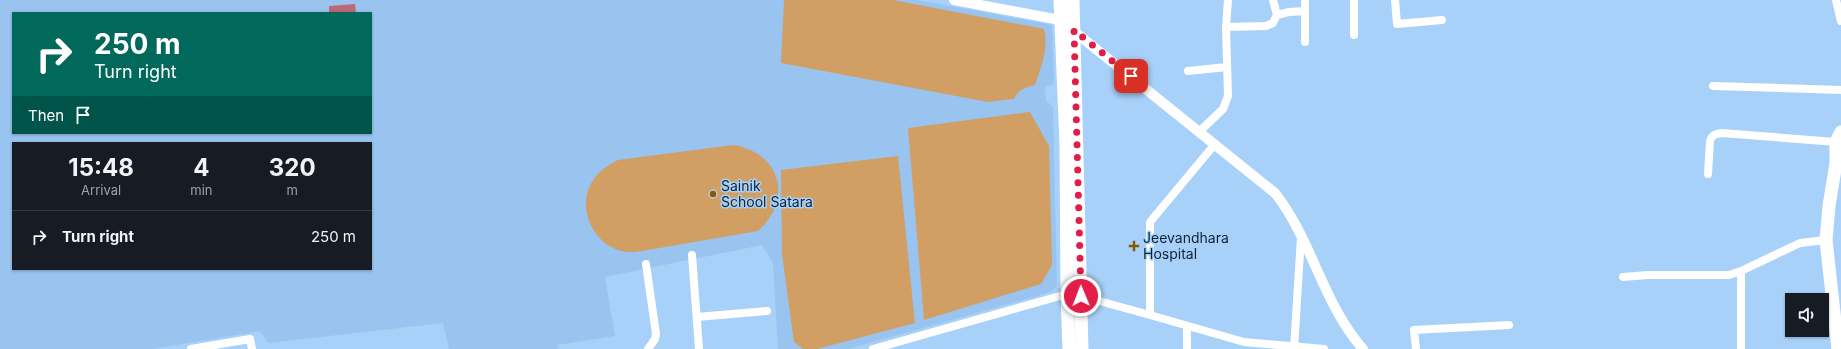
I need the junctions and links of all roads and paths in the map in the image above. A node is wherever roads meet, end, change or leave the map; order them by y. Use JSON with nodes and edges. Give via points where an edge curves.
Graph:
{"nodes":[{"id":1,"x":954,"y":0,"type":"edge"},
{"id":2,"x":1060,"y":0,"type":"edge"},
{"id":3,"x":1073,"y":0,"type":"edge"},
{"id":4,"x":1228,"y":0,"type":"edge"},
{"id":5,"x":1273,"y":0,"type":"edge"},
{"id":6,"x":1305,"y":0,"type":"edge"},
{"id":7,"x":1354,"y":0,"type":"edge"},
{"id":8,"x":1395,"y":0,"type":"edge"},
{"id":9,"x":1836,"y":0,"type":"edge"},
{"id":10,"x":1305,"y":11,"type":"junction"},
{"id":11,"x":1277,"y":15,"type":"junction"},
{"id":12,"x":1060,"y":20,"type":"junction"},
{"id":13,"x":1442,"y":20,"type":"dead end"},
{"id":14,"x":1841,"y":21,"type":"edge"},
{"id":15,"x":1226,"y":27,"type":"junction"},
{"id":16,"x":1074,"y":30,"type":"junction"},
{"id":17,"x":1354,"y":35,"type":"dead end"},
{"id":18,"x":1305,"y":42,"type":"dead end"},
{"id":19,"x":1226,"y":67,"type":"junction"},
{"id":20,"x":1188,"y":71,"type":"dead end"},
{"id":21,"x":1713,"y":86,"type":"dead end"},
{"id":22,"x":1841,"y":90,"type":"edge"},
{"id":23,"x":1200,"y":131,"type":"junction"},
{"id":24,"x":1839,"y":137,"type":"edge"},
{"id":25,"x":1215,"y":144,"type":"junction"},
{"id":26,"x":1708,"y":174,"type":"dead end"},
{"id":27,"x":1301,"y":236,"type":"junction"},
{"id":28,"x":1826,"y":240,"type":"junction"},
{"id":29,"x":692,"y":255,"type":"dead end"},
{"id":30,"x":646,"y":264,"type":"dead end"},
{"id":31,"x":1741,"y":271,"type":"junction"},
{"id":32,"x":1623,"y":277,"type":"dead end"},
{"id":33,"x":1067,"y":294,"type":"junction"},
{"id":34,"x":1081,"y":296,"type":"junction"},
{"id":35,"x":767,"y":311,"type":"dead end"},
{"id":36,"x":1150,"y":315,"type":"junction"},
{"id":37,"x":697,"y":317,"type":"junction"},
{"id":38,"x":1509,"y":325,"type":"dead end"},
{"id":39,"x":1187,"y":326,"type":"junction"},
{"id":40,"x":1244,"y":346,"type":"edge"},
{"id":41,"x":1294,"y":348,"type":"edge"},
{"id":42,"x":191,"y":349,"type":"edge"},
{"id":43,"x":252,"y":349,"type":"edge"},
{"id":44,"x":648,"y":349,"type":"edge"},
{"id":45,"x":699,"y":349,"type":"edge"},
{"id":46,"x":873,"y":349,"type":"edge"},
{"id":47,"x":1069,"y":349,"type":"edge"},
{"id":48,"x":1082,"y":349,"type":"edge"},
{"id":49,"x":1186,"y":349,"type":"edge"},
{"id":50,"x":1324,"y":349,"type":"edge"},
{"id":51,"x":1363,"y":349,"type":"edge"},
{"id":52,"x":1416,"y":349,"type":"edge"},
{"id":53,"x":1741,"y":349,"type":"edge"},
{"id":54,"x":1838,"y":349,"type":"edge"}],
"edges":[{"from":1,"to":12,"type":"street"},
{"from":2,"to":12,"type":"main road"},
{"from":3,"to":16,"type":"main road"},
{"from":4,"to":15,"type":"street"},
{"from":5,"to":11,"type":"street"},
{"from":6,"to":10,"type":"street"},
{"from":7,"to":17,"type":"street"},
{"from":8,"to":13,"type":"street","via":[[1397,24]]},
{"from":9,"to":14,"type":"street"},
{"from":10,"to":11,"type":"street"},
{"from":10,"to":18,"type":"street"},
{"from":11,"to":15,"type":"street","via":[[1273,23],[1266,26]]},
{"from":12,"to":16,"type":"street"},
{"from":12,"to":33,"type":"main road","via":[[1066,145]]},
{"from":15,"to":19,"type":"street"},
{"from":16,"to":23,"type":"street"},
{"from":16,"to":34,"type":"main road"},
{"from":19,"to":20,"type":"street"},
{"from":19,"to":23,"type":"street","via":[[1228,94],[1223,109]]},
{"from":21,"to":22,"type":"street"},
{"from":23,"to":25,"type":"street"},
{"from":24,"to":26,"type":"street","via":[[1722,132],[1712,136],[1710,141]]},
{"from":24,"to":28,"type":"main road"},
{"from":25,"to":27,"type":"street","via":[[1275,193],[1286,207]]},
{"from":25,"to":36,"type":"street","via":[[1150,222]]},
{"from":27,"to":41,"type":"street"},
{"from":27,"to":51,"type":"street","via":[[1335,306],[1353,338]]},
{"from":28,"to":31,"type":"street","via":[[1800,243]]},
{"from":28,"to":54,"type":"main road"},
{"from":29,"to":37,"type":"street"},
{"from":30,"to":44,"type":"street","via":[[656,334]]},
{"from":31,"to":32,"type":"street","via":[[1713,276]]},
{"from":31,"to":53,"type":"street"},
{"from":33,"to":34,"type":"street"},
{"from":33,"to":46,"type":"street"},
{"from":33,"to":47,"type":"main road"},
{"from":34,"to":36,"type":"street"},
{"from":34,"to":48,"type":"main road"},
{"from":35,"to":37,"type":"street"},
{"from":36,"to":39,"type":"street"},
{"from":37,"to":45,"type":"street"},
{"from":38,"to":52,"type":"street","via":[[1414,330]]},
{"from":39,"to":40,"type":"street"},
{"from":39,"to":49,"type":"street"},
{"from":40,"to":41,"type":"street"},
{"from":41,"to":50,"type":"street"},
{"from":42,"to":43,"type":"street","via":[[250,339]]}]}
